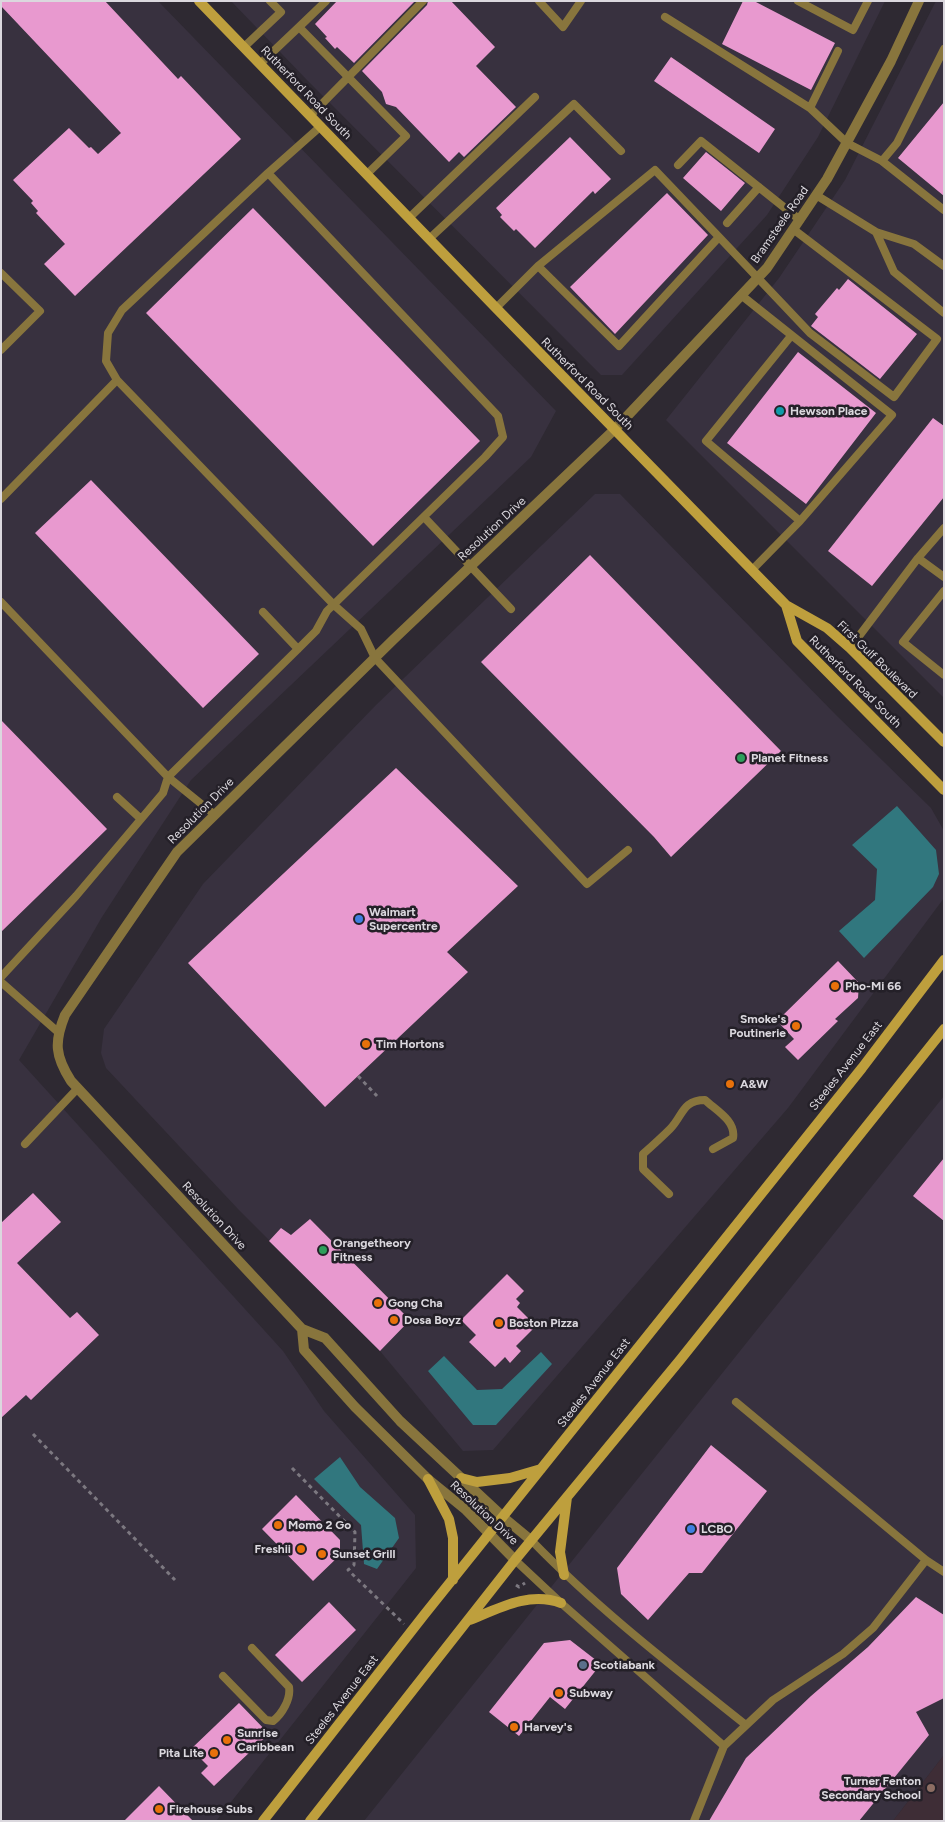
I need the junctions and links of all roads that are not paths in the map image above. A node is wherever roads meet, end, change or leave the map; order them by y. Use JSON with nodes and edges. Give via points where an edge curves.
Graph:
{"nodes":[{"id":1,"x":270,"y":1,"type":"edge"},
{"id":2,"x":326,"y":1,"type":"edge"},
{"id":3,"x":423,"y":1,"type":"edge"},
{"id":4,"x":539,"y":1,"type":"edge"},
{"id":5,"x":581,"y":1,"type":"edge"},
{"id":6,"x":798,"y":1,"type":"edge"},
{"id":7,"x":868,"y":1,"type":"edge"},
{"id":8,"x":918,"y":1,"type":"edge"},
{"id":9,"x":204,"y":3,"type":"edge"},
{"id":10,"x":665,"y":17,"type":"dead end"},
{"id":11,"x":299,"y":27,"type":"junction"},
{"id":12,"x":244,"y":47,"type":"junction"},
{"id":13,"x":944,"y":49,"type":"edge"},
{"id":14,"x":838,"y":51,"type":"dead end"},
{"id":15,"x":260,"y":64,"type":"junction"},
{"id":16,"x":349,"y":77,"type":"junction"},
{"id":17,"x":535,"y":97,"type":"dead end"},
{"id":18,"x":810,"y":108,"type":"junction"},
{"id":19,"x":310,"y":116,"type":"junction"},
{"id":20,"x":321,"y":126,"type":"junction"},
{"id":21,"x":847,"y":143,"type":"junction"},
{"id":22,"x":621,"y":151,"type":"dead end"},
{"id":23,"x":882,"y":161,"type":"junction"},
{"id":24,"x":678,"y":165,"type":"dead end"},
{"id":25,"x":268,"y":173,"type":"junction"},
{"id":26,"x":367,"y":174,"type":"junction"},
{"id":27,"x":759,"y":187,"type":"junction"},
{"id":28,"x":816,"y":195,"type":"junction"},
{"id":29,"x":944,"y":210,"type":"edge"},
{"id":30,"x":410,"y":218,"type":"junction"},
{"id":31,"x":800,"y":220,"type":"junction"},
{"id":32,"x":727,"y":223,"type":"dead end"},
{"id":33,"x":793,"y":229,"type":"junction"},
{"id":34,"x":876,"y":232,"type":"junction"},
{"id":35,"x":719,"y":237,"type":"junction"},
{"id":36,"x":430,"y":239,"type":"junction"},
{"id":37,"x":538,"y":266,"type":"junction"},
{"id":38,"x":944,"y":266,"type":"edge"},
{"id":39,"x":1,"y":273,"type":"edge"},
{"id":40,"x":758,"y":277,"type":"junction"},
{"id":41,"x":741,"y":295,"type":"junction"},
{"id":42,"x":496,"y":308,"type":"junction"},
{"id":43,"x":944,"y":313,"type":"edge"},
{"id":44,"x":791,"y":336,"type":"junction"},
{"id":45,"x":1,"y":350,"type":"edge"},
{"id":46,"x":117,"y":380,"type":"junction"},
{"id":47,"x":615,"y":429,"type":"junction"},
{"id":48,"x":1,"y":498,"type":"edge"},
{"id":49,"x":424,"y":517,"type":"junction"},
{"id":50,"x":800,"y":521,"type":"junction"},
{"id":51,"x":944,"y":528,"type":"edge"},
{"id":52,"x":918,"y":558,"type":"junction"},
{"id":53,"x":471,"y":566,"type":"junction"},
{"id":54,"x":752,"y":570,"type":"junction"},
{"id":55,"x":944,"y":577,"type":"edge"},
{"id":56,"x":944,"y":591,"type":"edge"},
{"id":57,"x":1,"y":602,"type":"edge"},
{"id":58,"x":334,"y":605,"type":"junction"},
{"id":59,"x":786,"y":605,"type":"junction"},
{"id":60,"x":511,"y":609,"type":"dead end"},
{"id":61,"x":262,"y":612,"type":"dead end"},
{"id":62,"x":850,"y":648,"type":"junction"},
{"id":63,"x":298,"y":649,"type":"junction"},
{"id":64,"x":375,"y":658,"type":"junction"},
{"id":65,"x":944,"y":674,"type":"edge"},
{"id":66,"x":944,"y":742,"type":"edge"},
{"id":67,"x":168,"y":777,"type":"junction"},
{"id":68,"x":944,"y":790,"type":"edge"},
{"id":69,"x":117,"y":797,"type":"dead end"},
{"id":70,"x":215,"y":815,"type":"junction"},
{"id":71,"x":141,"y":819,"type":"junction"},
{"id":72,"x":628,"y":850,"type":"dead end"},
{"id":73,"x":944,"y":960,"type":"edge"},
{"id":74,"x":1,"y":977,"type":"edge"},
{"id":75,"x":1,"y":982,"type":"edge"},
{"id":76,"x":944,"y":1029,"type":"edge"},
{"id":77,"x":58,"y":1032,"type":"junction"},
{"id":78,"x":78,"y":1088,"type":"junction"},
{"id":79,"x":25,"y":1144,"type":"dead end"},
{"id":80,"x":713,"y":1149,"type":"dead end"},
{"id":81,"x":669,"y":1194,"type":"dead end"},
{"id":82,"x":302,"y":1329,"type":"junction"},
{"id":83,"x":736,"y":1402,"type":"dead end"},
{"id":84,"x":542,"y":1469,"type":"junction"},
{"id":85,"x":460,"y":1478,"type":"junction"},
{"id":86,"x":428,"y":1479,"type":"junction"},
{"id":87,"x":567,"y":1496,"type":"junction"},
{"id":88,"x":503,"y":1517,"type":"junction"},
{"id":89,"x":490,"y":1534,"type":"junction"},
{"id":90,"x":532,"y":1541,"type":"junction"},
{"id":91,"x":515,"y":1560,"type":"junction"},
{"id":92,"x":926,"y":1560,"type":"junction"},
{"id":93,"x":944,"y":1572,"type":"edge"},
{"id":94,"x":564,"y":1575,"type":"junction"},
{"id":95,"x":453,"y":1580,"type":"junction"},
{"id":96,"x":562,"y":1603,"type":"junction"},
{"id":97,"x":469,"y":1620,"type":"junction"},
{"id":98,"x":252,"y":1648,"type":"dead end"},
{"id":99,"x":223,"y":1676,"type":"dead end"},
{"id":100,"x":746,"y":1725,"type":"junction"},
{"id":101,"x":724,"y":1746,"type":"junction"},
{"id":102,"x":263,"y":1821,"type":"edge"},
{"id":103,"x":310,"y":1821,"type":"edge"},
{"id":104,"x":694,"y":1821,"type":"edge"}],
"edges":[{"from":1,"to":12,"type":"lane","via":[[281,12]]},
{"from":2,"to":11,"type":"lane"},
{"from":3,"to":16,"type":"lane"},
{"from":4,"to":5,"type":"lane","via":[[563,27]]},
{"from":6,"to":7,"type":"lane","via":[[853,30]]},
{"from":8,"to":21,"type":"street","name":"Bramsteele Road","via":[[891,62]]},
{"from":9,"to":12,"type":"main road","name":"Rutherford Road South"},
{"from":10,"to":18,"type":"lane"},
{"from":11,"to":15,"type":"lane"},
{"from":11,"to":16,"type":"lane"},
{"from":12,"to":15,"type":"main road","name":"Rutherford Road South"},
{"from":13,"to":23,"type":"lane","via":[[897,143]]},
{"from":14,"to":18,"type":"lane"},
{"from":15,"to":19,"type":"main road","name":"Rutherford Road South"},
{"from":16,"to":19,"type":"lane"},
{"from":16,"to":26,"type":"lane","via":[[406,136]]},
{"from":17,"to":30,"type":"lane"},
{"from":18,"to":21,"type":"lane"},
{"from":19,"to":20,"type":"main road","name":"Rutherford Road South"},
{"from":20,"to":25,"type":"lane"},
{"from":20,"to":26,"type":"main road","name":"Rutherford Road South"},
{"from":21,"to":23,"type":"lane"},
{"from":21,"to":28,"type":"street","name":"Bramsteele Road"},
{"from":22,"to":36,"type":"lane","via":[[574,104]]},
{"from":23,"to":29,"type":"lane"},
{"from":24,"to":27,"type":"lane","via":[[700,140]]},
{"from":25,"to":46,"type":"lane","via":[[122,310],[108,333],[106,361]]},
{"from":25,"to":49,"type":"lane","via":[[498,416],[503,437]]},
{"from":26,"to":30,"type":"main road","name":"Rutherford Road South"},
{"from":27,"to":31,"type":"lane"},
{"from":27,"to":32,"type":"lane"},
{"from":28,"to":31,"type":"street","name":"Bramsteele Road"},
{"from":28,"to":34,"type":"lane"},
{"from":30,"to":36,"type":"main road","name":"Rutherford Road South"},
{"from":31,"to":33,"type":"street","name":"Bramsteele Road"},
{"from":33,"to":40,"type":"street","name":"Bramsteele Road"},
{"from":33,"to":40,"type":"lane","via":[[937,339],[894,397],[820,341]]},
{"from":34,"to":38,"type":"lane","via":[[914,244]]},
{"from":34,"to":43,"type":"lane","via":[[894,272]]},
{"from":35,"to":37,"type":"lane","via":[[655,170]]},
{"from":35,"to":37,"type":"lane","via":[[619,346]]},
{"from":35,"to":40,"type":"lane"},
{"from":36,"to":42,"type":"main road","name":"Rutherford Road South"},
{"from":37,"to":42,"type":"lane"},
{"from":39,"to":45,"type":"lane","via":[[40,311]]},
{"from":40,"to":41,"type":"street","name":"Bramsteele Road"},
{"from":41,"to":44,"type":"lane"},
{"from":41,"to":47,"type":"street","name":"Bramsteele Road"},
{"from":42,"to":47,"type":"main road","name":"Rutherford Road South"},
{"from":44,"to":50,"type":"lane","via":[[706,440]]},
{"from":44,"to":50,"type":"lane","via":[[892,415]]},
{"from":46,"to":48,"type":"lane"},
{"from":46,"to":58,"type":"lane"},
{"from":47,"to":53,"type":"street","name":"Resolution Drive"},
{"from":47,"to":54,"type":"main road","name":"Rutherford Road South"},
{"from":49,"to":53,"type":"lane"},
{"from":49,"to":58,"type":"lane"},
{"from":50,"to":54,"type":"lane"},
{"from":51,"to":52,"type":"lane"},
{"from":52,"to":55,"type":"lane"},
{"from":52,"to":62,"type":"lane"},
{"from":53,"to":60,"type":"lane"},
{"from":53,"to":64,"type":"street","name":"Resolution Drive"},
{"from":54,"to":59,"type":"main road","name":"Rutherford Road South"},
{"from":56,"to":65,"type":"lane","via":[[903,642]]},
{"from":57,"to":67,"type":"lane"},
{"from":58,"to":63,"type":"lane","via":[[316,631]]},
{"from":58,"to":64,"type":"lane","via":[[361,629]]},
{"from":59,"to":62,"type":"main road","name":"First Gulf Boulevard","via":[[827,628]]},
{"from":59,"to":68,"type":"main road","name":"Rutherford Road South","via":[[797,641]]},
{"from":61,"to":63,"type":"lane"},
{"from":62,"to":66,"type":"main road","name":"First Gulf Boulevard"},
{"from":63,"to":67,"type":"lane"},
{"from":64,"to":70,"type":"street","name":"Resolution Drive"},
{"from":64,"to":72,"type":"lane","via":[[587,884]]},
{"from":67,"to":70,"type":"lane"},
{"from":67,"to":71,"type":"lane","via":[[163,793]]},
{"from":69,"to":71,"type":"lane"},
{"from":70,"to":77,"type":"street","name":"Resolution Drive","via":[[177,852],[65,1015]]},
{"from":71,"to":74,"type":"lane"},
{"from":73,"to":84,"type":"main road","name":"Steeles Avenue East"},
{"from":75,"to":77,"type":"lane"},
{"from":76,"to":87,"type":"main road"},
{"from":77,"to":78,"type":"street","name":"Resolution Drive","via":[[61,1066]]},
{"from":78,"to":79,"type":"lane"},
{"from":78,"to":82,"type":"street","name":"Resolution Drive"},
{"from":80,"to":81,"type":"lane","via":[[733,1138],[734,1131],[732,1124],[705,1100],[699,1100],[684,1109],[672,1127],[643,1154],[643,1169]]},
{"from":82,"to":85,"type":"street","name":"Resolution Drive","via":[[325,1338],[400,1421]]},
{"from":82,"to":86,"type":"street","name":"Resolution Drive","via":[[304,1350],[355,1407]]},
{"from":83,"to":92,"type":"lane"},
{"from":84,"to":85,"type":"main road","via":[[510,1478],[476,1482]]},
{"from":84,"to":88,"type":"main road","name":"Steeles Avenue East"},
{"from":85,"to":88,"type":"street","name":"Resolution Drive"},
{"from":86,"to":89,"type":"street","name":"Resolution Drive"},
{"from":86,"to":95,"type":"main road","via":[[448,1519],[453,1538]]},
{"from":87,"to":90,"type":"main road"},
{"from":87,"to":94,"type":"main road","via":[[560,1552]]},
{"from":88,"to":89,"type":"main road","name":"Steeles Avenue East"},
{"from":88,"to":90,"type":"street","name":"Resolution Drive"},
{"from":89,"to":91,"type":"street","name":"Resolution Drive"},
{"from":89,"to":95,"type":"main road","name":"Steeles Avenue East"},
{"from":90,"to":91,"type":"main road"},
{"from":90,"to":94,"type":"lane"},
{"from":91,"to":96,"type":"lane"},
{"from":91,"to":97,"type":"main road"},
{"from":92,"to":93,"type":"lane"},
{"from":92,"to":100,"type":"lane","via":[[873,1628],[843,1654],[773,1700]]},
{"from":94,"to":100,"type":"lane"},
{"from":95,"to":102,"type":"main road","name":"Steeles Avenue East"},
{"from":96,"to":97,"type":"main road","via":[[550,1599],[517,1601]]},
{"from":96,"to":101,"type":"lane"},
{"from":97,"to":103,"type":"main road"},
{"from":98,"to":99,"type":"lane","via":[[289,1687],[290,1694],[280,1716],[273,1721],[266,1720]]},
{"from":100,"to":101,"type":"lane"},
{"from":101,"to":104,"type":"lane"}]}
